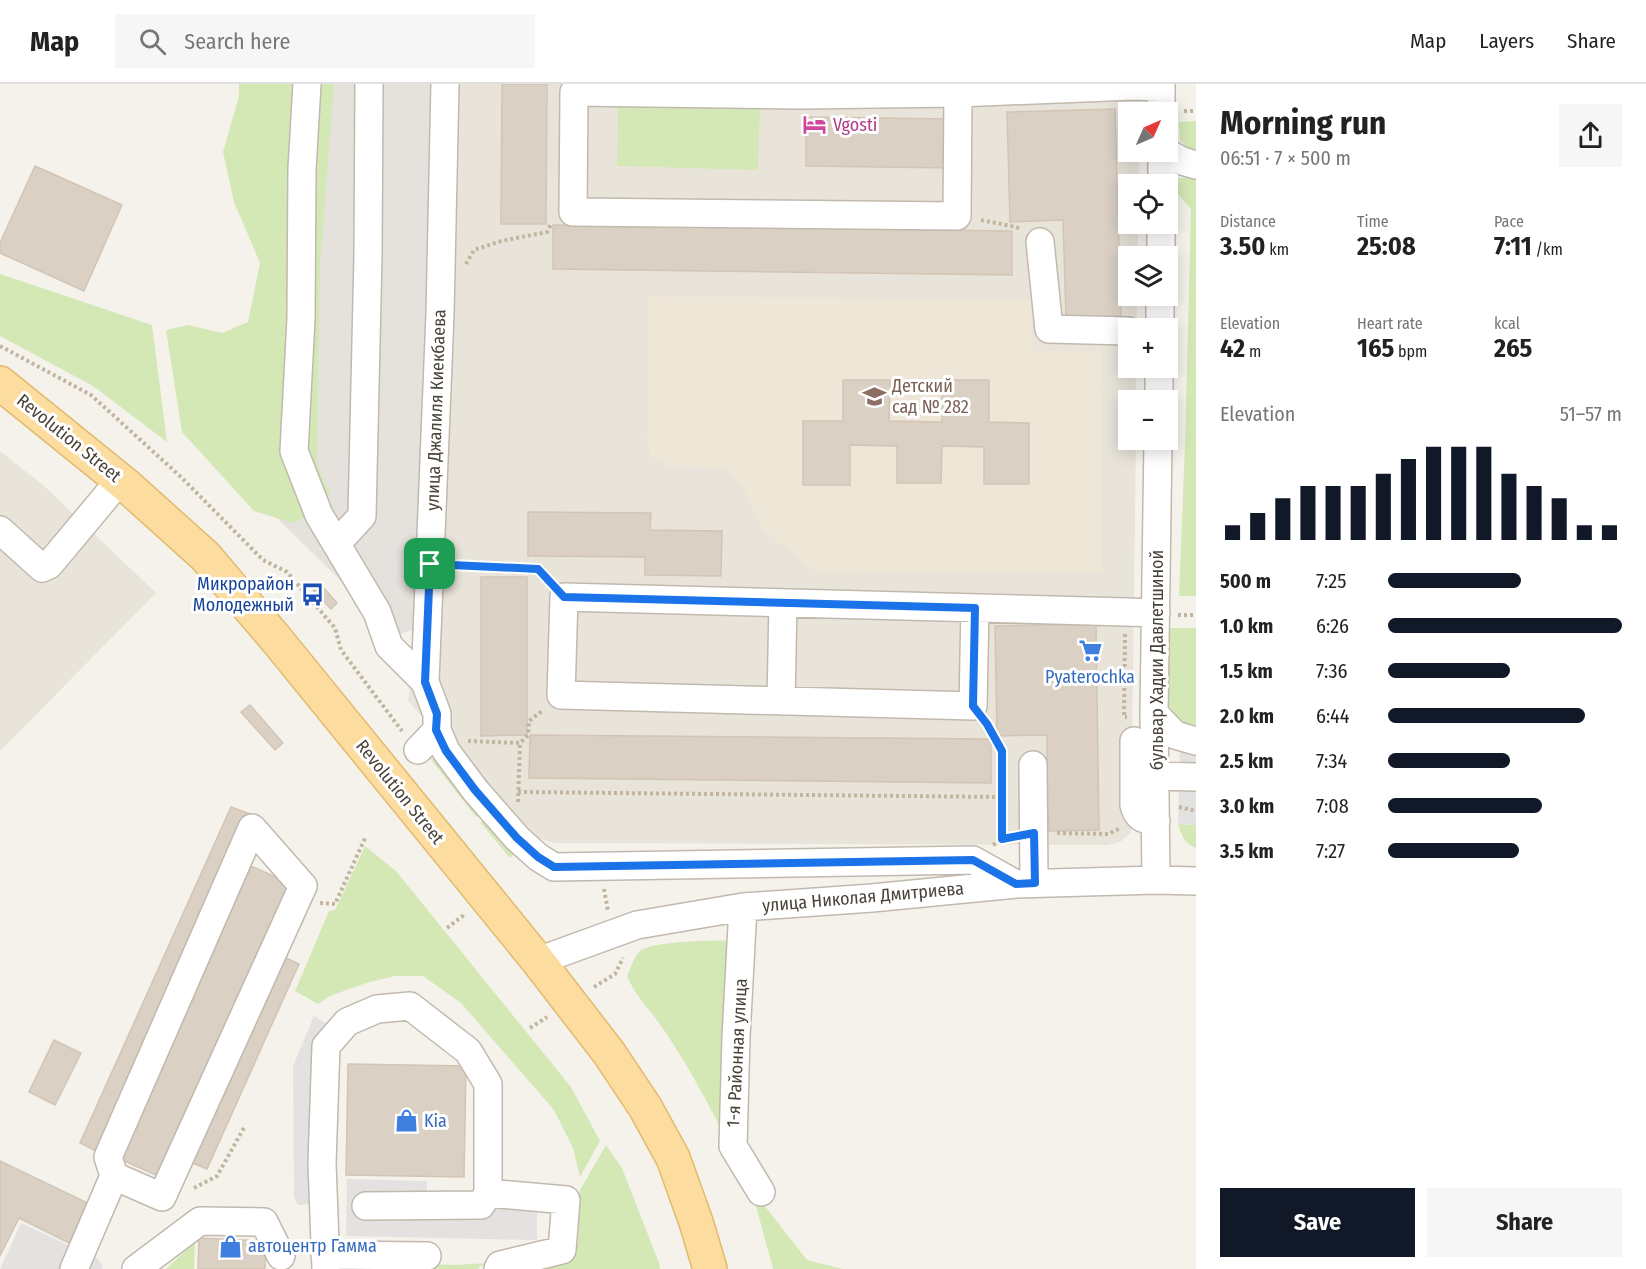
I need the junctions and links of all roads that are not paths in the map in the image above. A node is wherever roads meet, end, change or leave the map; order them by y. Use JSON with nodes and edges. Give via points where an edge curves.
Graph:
{"nodes":[{"id":1,"x":307,"y":84,"type":"edge"},
{"id":2,"x":369,"y":84,"type":"edge"},
{"id":3,"x":445,"y":84,"type":"edge"},
{"id":4,"x":958,"y":93,"type":"junction"},
{"id":5,"x":1161,"y":94,"type":"edge"},
{"id":6,"x":1178,"y":159,"type":"edge"},
{"id":7,"x":1196,"y":165,"type":"edge"},
{"id":8,"x":1040,"y":242,"type":"road end"},
{"id":9,"x":1118,"y":331,"type":"edge"},
{"id":10,"x":0,"y":383,"type":"edge"},
{"id":11,"x":1158,"y":450,"type":"edge"},
{"id":12,"x":120,"y":480,"type":"junction"},
{"id":13,"x":0,"y":530,"type":"edge"},
{"id":14,"x":337,"y":543,"type":"junction"},
{"id":15,"x":783,"y":603,"type":"junction"},
{"id":16,"x":975,"y":608,"type":"junction"},
{"id":17,"x":1156,"y":613,"type":"junction"},
{"id":18,"x":425,"y":682,"type":"junction"},
{"id":19,"x":781,"y":701,"type":"junction"},
{"id":20,"x":1154,"y":713,"type":"junction"},
{"id":21,"x":436,"y":730,"type":"junction"},
{"id":22,"x":1134,"y":741,"type":"road end"},
{"id":23,"x":1196,"y":741,"type":"edge"},
{"id":24,"x":418,"y":750,"type":"road end"},
{"id":25,"x":1033,"y":765,"type":"dead end"},
{"id":26,"x":1156,"y":776,"type":"junction"},
{"id":27,"x":1196,"y":777,"type":"edge"},
{"id":28,"x":1149,"y":810,"type":"junction"},
{"id":29,"x":1156,"y":880,"type":"junction"},
{"id":30,"x":1196,"y":881,"type":"edge"},
{"id":31,"x":1025,"y":883,"type":"junction"},
{"id":32,"x":743,"y":907,"type":"junction"},
{"id":33,"x":538,"y":961,"type":"junction"},
{"id":34,"x":114,"y":1176,"type":"junction"},
{"id":35,"x":761,"y":1192,"type":"dead end"},
{"id":36,"x":489,"y":1193,"type":"junction"},
{"id":37,"x":366,"y":1206,"type":"dead end"},
{"id":38,"x":281,"y":1256,"type":"dead end"},
{"id":39,"x":427,"y":1256,"type":"dead end"},
{"id":40,"x":326,"y":1262,"type":"edge"},
{"id":41,"x":74,"y":1269,"type":"edge"},
{"id":42,"x":136,"y":1269,"type":"edge"},
{"id":43,"x":498,"y":1269,"type":"edge"},
{"id":44,"x":710,"y":1269,"type":"edge"}],
"edges":[{"from":1,"to":14,"type":"street","via":[[302,169],[302,319],[294,451],[319,515]]},
{"from":2,"to":14,"type":"street","via":[[362,516]]},
{"from":3,"to":18,"type":"street","name":"улица Джалиля Киекбаева"},
{"from":4,"to":4,"type":"street","via":[[957,216],[573,212],[574,92]]},
{"from":4,"to":5,"type":"street","via":[[1133,86]]},
{"from":6,"to":7,"type":"street"},
{"from":8,"to":9,"type":"street","via":[[1049,328]]},
{"from":10,"to":12,"type":"main road","name":"Revolution Street"},
{"from":11,"to":17,"type":"street","name":"бульвар Хадии Давлетшиной"},
{"from":12,"to":13,"type":"street","via":[[49,566],[42,568]]},
{"from":12,"to":33,"type":"main road","name":"Revolution Street","via":[[206,556]]},
{"from":14,"to":18,"type":"street","via":[[377,612],[389,646]]},
{"from":15,"to":16,"type":"street"},
{"from":15,"to":19,"type":"street"},
{"from":15,"to":19,"type":"street","via":[[564,597],[561,695]]},
{"from":16,"to":17,"type":"street"},
{"from":16,"to":19,"type":"street","via":[[973,706]]},
{"from":17,"to":20,"type":"street","name":"бульвар Хадии Давлетшиной"},
{"from":18,"to":21,"type":"street","name":"улица Джалиля Киекбаева","via":[[437,714]]},
{"from":20,"to":23,"type":"street","via":[[1175,735]]},
{"from":20,"to":26,"type":"street","name":"бульвар Хадии Давлетшиной"},
{"from":21,"to":24,"type":"street"},
{"from":21,"to":31,"type":"street","name":"улица Джалиля Киекбаева","via":[[446,751],[475,790],[517,838],[554,867],[973,860]]},
{"from":22,"to":28,"type":"street"},
{"from":25,"to":31,"type":"street","via":[[1034,833]]},
{"from":26,"to":27,"type":"street"},
{"from":26,"to":28,"type":"street","name":"бульвар Хадии Давлетшиной"},
{"from":28,"to":29,"type":"street","name":"бульвар Хадии Давлетшиной"},
{"from":29,"to":30,"type":"street","name":"улица Николая Дмитриева"},
{"from":29,"to":31,"type":"street","name":"улица Николая Дмитриева"},
{"from":31,"to":32,"type":"street","name":"улица Николая Дмитриева"},
{"from":32,"to":33,"type":"street","name":"улица Николая Дмитриева","via":[[637,925]]},
{"from":32,"to":35,"type":"street","name":"1-я Районная улица","via":[[733,1146]]},
{"from":33,"to":44,"type":"main road","name":"Revolution Street","via":[[645,1107],[673,1158]]},
{"from":34,"to":34,"type":"street","via":[[108,1157],[252,828],[303,886],[162,1197]]},
{"from":34,"to":41,"type":"street"},
{"from":36,"to":37,"type":"street","via":[[481,1205]]},
{"from":36,"to":40,"type":"street","via":[[488,1084],[474,1059],[410,1006],[377,1009],[347,1022],[326,1046],[322,1163]]},
{"from":36,"to":43,"type":"street","via":[[566,1200],[562,1250],[500,1265]]},
{"from":38,"to":42,"type":"street","via":[[264,1222],[200,1221]]},
{"from":39,"to":40,"type":"street"}]}
